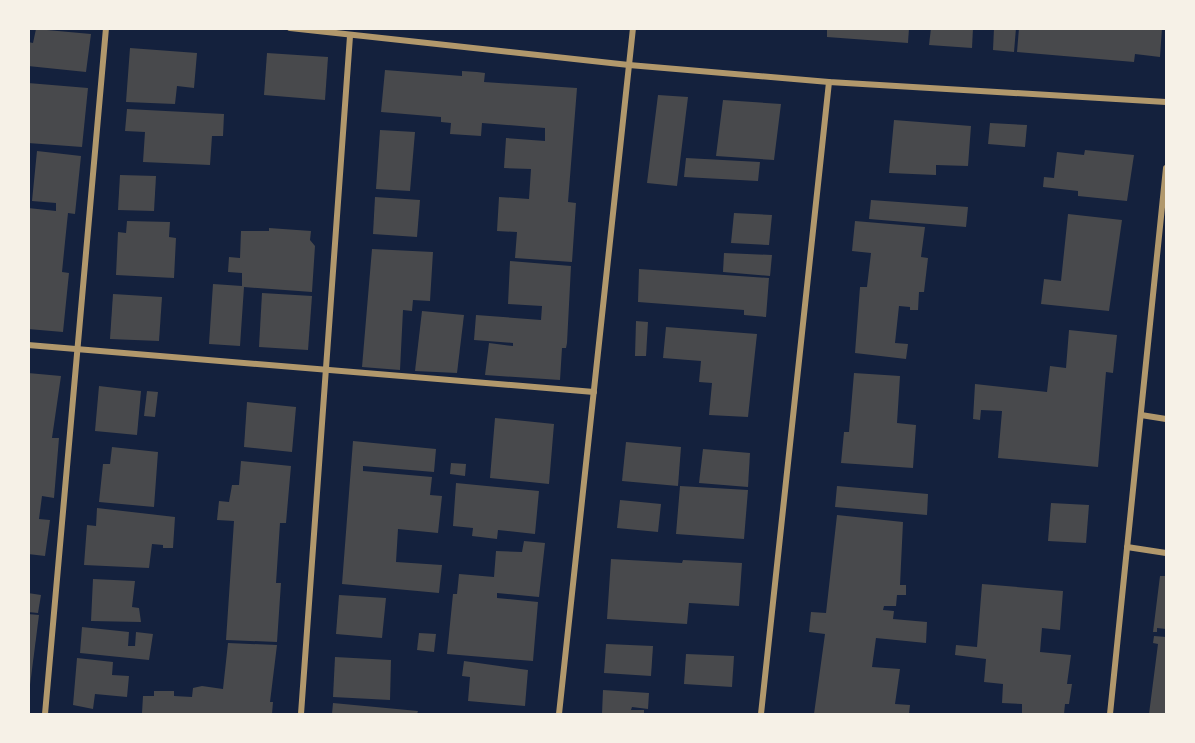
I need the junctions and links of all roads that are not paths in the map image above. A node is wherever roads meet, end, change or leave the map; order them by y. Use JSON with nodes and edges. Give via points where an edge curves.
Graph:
{"nodes":[{"id":1,"x":106,"y":28,"type":"edge"},
{"id":2,"x":290,"y":28,"type":"edge"},
{"id":3,"x":633,"y":28,"type":"edge"},
{"id":4,"x":350,"y":36,"type":"junction"},
{"id":5,"x":629,"y":65,"type":"junction"},
{"id":6,"x":829,"y":82,"type":"junction"},
{"id":7,"x":1167,"y":102,"type":"edge"},
{"id":8,"x":1167,"y":168,"type":"edge"},
{"id":9,"x":28,"y":345,"type":"edge"},
{"id":10,"x":78,"y":350,"type":"junction"},
{"id":11,"x":325,"y":370,"type":"junction"},
{"id":12,"x":594,"y":392,"type":"junction"},
{"id":13,"x":1141,"y":415,"type":"junction"},
{"id":14,"x":1167,"y":419,"type":"edge"},
{"id":15,"x":1127,"y":547,"type":"junction"},
{"id":16,"x":1167,"y":553,"type":"edge"},
{"id":17,"x":45,"y":714,"type":"edge"},
{"id":18,"x":301,"y":714,"type":"edge"},
{"id":19,"x":559,"y":714,"type":"edge"},
{"id":20,"x":761,"y":714,"type":"edge"},
{"id":21,"x":1110,"y":714,"type":"edge"}],
"edges":[{"from":1,"to":10,"type":"street"},
{"from":2,"to":4,"type":"street"},
{"from":3,"to":5,"type":"street"},
{"from":4,"to":5,"type":"street"},
{"from":4,"to":11,"type":"street"},
{"from":5,"to":6,"type":"street"},
{"from":5,"to":12,"type":"street"},
{"from":6,"to":7,"type":"street"},
{"from":6,"to":20,"type":"street"},
{"from":8,"to":13,"type":"street"},
{"from":9,"to":10,"type":"street"},
{"from":10,"to":11,"type":"street"},
{"from":10,"to":17,"type":"street"},
{"from":11,"to":12,"type":"street"},
{"from":11,"to":18,"type":"street"},
{"from":12,"to":19,"type":"street"},
{"from":13,"to":14,"type":"street"},
{"from":13,"to":15,"type":"street"},
{"from":15,"to":16,"type":"street"},
{"from":15,"to":21,"type":"street"}]}
